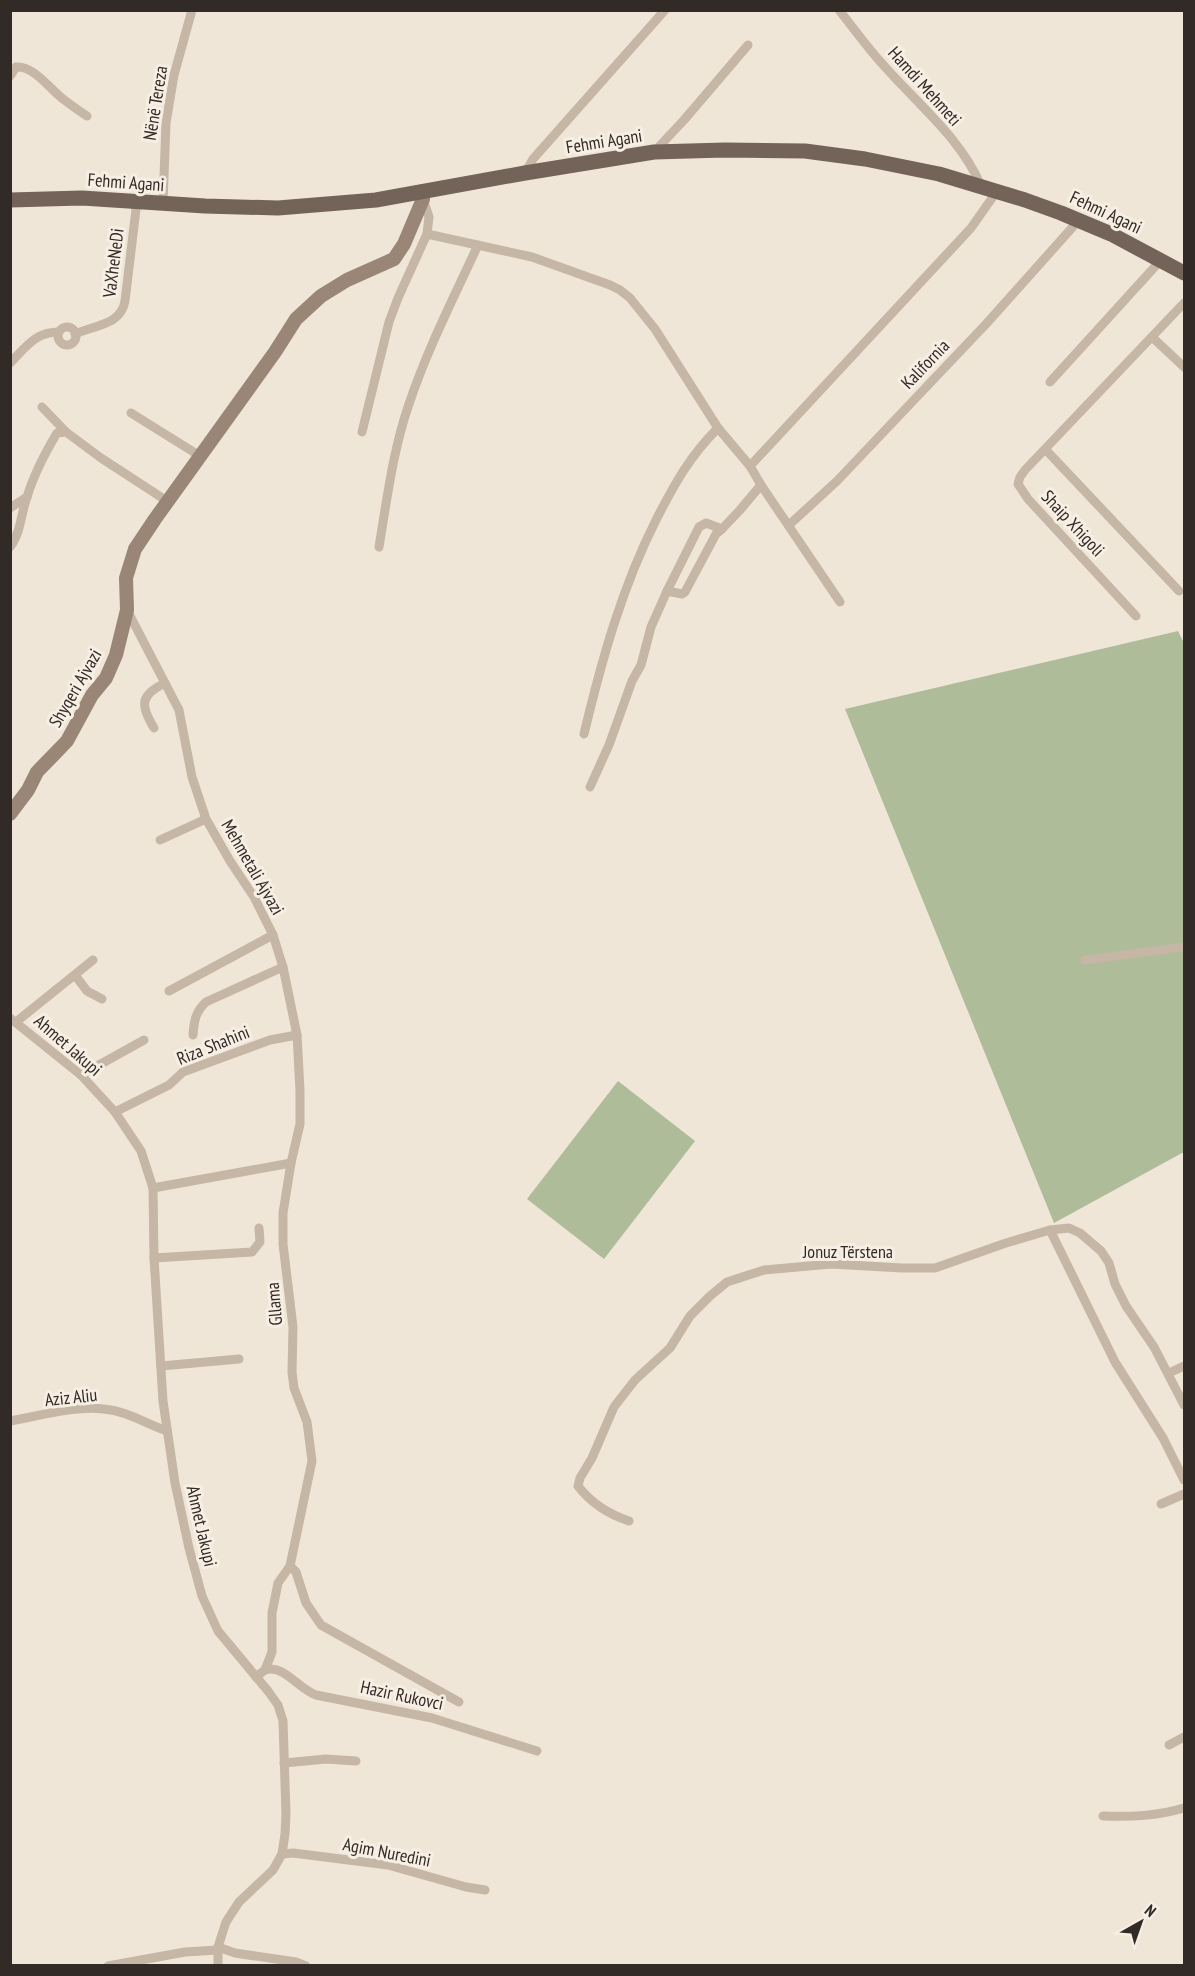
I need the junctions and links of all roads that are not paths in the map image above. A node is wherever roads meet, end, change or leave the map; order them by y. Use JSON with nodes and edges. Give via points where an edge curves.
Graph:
{"nodes":[{"id":1,"x":192,"y":10,"type":"edge"},
{"id":2,"x":665,"y":10,"type":"edge"},
{"id":3,"x":839,"y":10,"type":"edge"},
{"id":4,"x":748,"y":45,"type":"dead end"},
{"id":5,"x":10,"y":76,"type":"edge"},
{"id":6,"x":87,"y":116,"type":"dead end"},
{"id":7,"x":654,"y":152,"type":"junction"},
{"id":8,"x":525,"y":173,"type":"junction"},
{"id":9,"x":981,"y":186,"type":"junction"},
{"id":10,"x":997,"y":191,"type":"junction"},
{"id":11,"x":423,"y":195,"type":"junction"},
{"id":12,"x":10,"y":200,"type":"edge"},
{"id":13,"x":137,"y":201,"type":"junction"},
{"id":14,"x":163,"y":203,"type":"junction"},
{"id":15,"x":1079,"y":220,"type":"junction"},
{"id":16,"x":427,"y":234,"type":"junction"},
{"id":17,"x":478,"y":245,"type":"junction"},
{"id":18,"x":1161,"y":260,"type":"junction"},
{"id":19,"x":1185,"y":273,"type":"edge"},
{"id":20,"x":1185,"y":303,"type":"edge"},
{"id":21,"x":59,"y":332,"type":"junction"},
{"id":22,"x":75,"y":334,"type":"junction"},
{"id":23,"x":1152,"y":337,"type":"junction"},
{"id":24,"x":10,"y":363,"type":"edge"},
{"id":25,"x":1185,"y":367,"type":"edge"},
{"id":26,"x":1050,"y":382,"type":"dead end"},
{"id":27,"x":42,"y":406,"type":"dead end"},
{"id":28,"x":131,"y":413,"type":"dead end"},
{"id":29,"x":718,"y":428,"type":"junction"},
{"id":30,"x":66,"y":432,"type":"junction"},
{"id":31,"x":362,"y":432,"type":"dead end"},
{"id":32,"x":1046,"y":450,"type":"junction"},
{"id":33,"x":200,"y":456,"type":"junction"},
{"id":34,"x":750,"y":466,"type":"junction"},
{"id":35,"x":761,"y":485,"type":"junction"},
{"id":36,"x":27,"y":497,"type":"junction"},
{"id":37,"x":167,"y":501,"type":"junction"},
{"id":38,"x":10,"y":507,"type":"edge"},
{"id":39,"x":789,"y":525,"type":"junction"},
{"id":40,"x":722,"y":529,"type":"junction"},
{"id":41,"x":10,"y":547,"type":"edge"},
{"id":42,"x":379,"y":547,"type":"dead end"},
{"id":43,"x":667,"y":591,"type":"junction"},
{"id":44,"x":1179,"y":591,"type":"dead end"},
{"id":45,"x":840,"y":603,"type":"dead end"},
{"id":46,"x":127,"y":610,"type":"junction"},
{"id":47,"x":1136,"y":616,"type":"dead end"},
{"id":48,"x":165,"y":683,"type":"junction"},
{"id":49,"x":154,"y":728,"type":"dead end"},
{"id":50,"x":584,"y":734,"type":"dead end"},
{"id":51,"x":590,"y":787,"type":"dead end"},
{"id":52,"x":10,"y":814,"type":"edge"},
{"id":53,"x":206,"y":819,"type":"junction"},
{"id":54,"x":160,"y":840,"type":"dead end"},
{"id":55,"x":273,"y":935,"type":"junction"},
{"id":56,"x":1185,"y":947,"type":"edge"},
{"id":57,"x":93,"y":960,"type":"dead end"},
{"id":58,"x":1085,"y":960,"type":"dead end"},
{"id":59,"x":283,"y":966,"type":"junction"},
{"id":60,"x":75,"y":975,"type":"junction"},
{"id":61,"x":169,"y":991,"type":"dead end"},
{"id":62,"x":102,"y":999,"type":"dead end"},
{"id":63,"x":13,"y":1020,"type":"edge"},
{"id":64,"x":193,"y":1035,"type":"dead end"},
{"id":65,"x":297,"y":1035,"type":"junction"},
{"id":66,"x":144,"y":1040,"type":"dead end"},
{"id":67,"x":81,"y":1075,"type":"junction"},
{"id":68,"x":115,"y":1112,"type":"junction"},
{"id":69,"x":291,"y":1162,"type":"junction"},
{"id":70,"x":153,"y":1188,"type":"junction"},
{"id":71,"x":259,"y":1228,"type":"dead end"},
{"id":72,"x":1050,"y":1230,"type":"junction"},
{"id":73,"x":154,"y":1258,"type":"junction"},
{"id":74,"x":238,"y":1359,"type":"dead end"},
{"id":75,"x":161,"y":1366,"type":"junction"},
{"id":76,"x":1185,"y":1366,"type":"edge"},
{"id":77,"x":1169,"y":1373,"type":"junction"},
{"id":78,"x":1185,"y":1405,"type":"edge"},
{"id":79,"x":10,"y":1421,"type":"edge"},
{"id":80,"x":167,"y":1431,"type":"junction"},
{"id":81,"x":1185,"y":1480,"type":"edge"},
{"id":82,"x":1185,"y":1494,"type":"edge"},
{"id":83,"x":1161,"y":1504,"type":"dead end"},
{"id":84,"x":629,"y":1521,"type":"dead end"},
{"id":85,"x":290,"y":1566,"type":"junction"},
{"id":86,"x":265,"y":1670,"type":"junction"},
{"id":87,"x":256,"y":1677,"type":"junction"},
{"id":88,"x":459,"y":1702,"type":"dead end"},
{"id":89,"x":1185,"y":1737,"type":"edge"},
{"id":90,"x":1170,"y":1745,"type":"dead end"},
{"id":91,"x":537,"y":1751,"type":"dead end"},
{"id":92,"x":356,"y":1761,"type":"dead end"},
{"id":93,"x":284,"y":1764,"type":"junction"},
{"id":94,"x":1185,"y":1808,"type":"edge"},
{"id":95,"x":1103,"y":1816,"type":"dead end"},
{"id":96,"x":282,"y":1854,"type":"junction"},
{"id":97,"x":485,"y":1890,"type":"dead end"},
{"id":98,"x":218,"y":1949,"type":"junction"},
{"id":99,"x":108,"y":1965,"type":"edge"},
{"id":100,"x":218,"y":1965,"type":"edge"},
{"id":101,"x":306,"y":1965,"type":"edge"}],
"edges":[{"from":1,"to":14,"type":"street","name":"Nënë Tereza","via":[[166,123]]},
{"from":2,"to":8,"type":"street","via":[[533,159]]},
{"from":3,"to":9,"type":"street","name":"Hamdi Mehmeti","via":[[883,65],[950,136]]},
{"from":4,"to":7,"type":"street"},
{"from":5,"to":6,"type":"street","via":[[16,67],[22,66]]},
{"from":7,"to":8,"type":"main road","name":"Fehmi Agani"},
{"from":7,"to":9,"type":"main road","name":"Fehmi Agani","via":[[805,151],[865,159]]},
{"from":8,"to":11,"type":"main road","name":"Fehmi Agani"},
{"from":9,"to":10,"type":"main road","name":"Fehmi Agani"},
{"from":10,"to":15,"type":"main road","name":"Fehmi Agani"},
{"from":10,"to":34,"type":"street","via":[[970,228]]},
{"from":11,"to":14,"type":"main road","name":"Fehmi Agani","via":[[278,208]]},
{"from":11,"to":16,"type":"street","via":[[429,217]]},
{"from":11,"to":33,"type":"street","name":"Shyqeri Ajvazi","via":[[394,259],[347,280],[321,296],[296,319]]},
{"from":12,"to":13,"type":"main road","name":"Fehmi Agani"},
{"from":13,"to":14,"type":"main road","name":"Fehmi Agani"},
{"from":13,"to":22,"type":"street","name":"VaXheNeDi","via":[[121,313],[111,321]]},
{"from":15,"to":18,"type":"main road","name":"Fehmi Agani"},
{"from":15,"to":39,"type":"street","name":"Kalifornia","via":[[837,481]]},
{"from":16,"to":17,"type":"street"},
{"from":16,"to":31,"type":"street","via":[[389,322]]},
{"from":17,"to":29,"type":"street","via":[[532,257],[621,290],[655,329]]},
{"from":17,"to":42,"type":"street","via":[[408,405],[392,467]]},
{"from":18,"to":19,"type":"main road","name":"Fehmi Agani"},
{"from":18,"to":26,"type":"street"},
{"from":20,"to":23,"type":"street","name":"Shaip Xhigoli"},
{"from":21,"to":22,"type":"street","name":"VaXheNeDi","via":[[68,327]]},
{"from":21,"to":22,"type":"street","name":"VaXheNeDi","via":[[59,341],[65,345],[75,341]]},
{"from":21,"to":24,"type":"street","name":"VaXheNeDi","via":[[42,334]]},
{"from":23,"to":25,"type":"street"},
{"from":23,"to":32,"type":"street","name":"Shaip Xhigoli"},
{"from":27,"to":30,"type":"street"},
{"from":28,"to":33,"type":"street"},
{"from":29,"to":34,"type":"street"},
{"from":29,"to":50,"type":"street","via":[[679,476],[644,544],[618,608]]},
{"from":30,"to":36,"type":"street","via":[[57,433]]},
{"from":30,"to":37,"type":"street"},
{"from":32,"to":44,"type":"street","name":"Shaip Xhigoli"},
{"from":32,"to":47,"type":"street","name":"Shaip Xhigoli","via":[[1025,470],[1018,484]]},
{"from":33,"to":37,"type":"street","name":"Shyqeri Ajvazi"},
{"from":34,"to":35,"type":"street"},
{"from":35,"to":39,"type":"street"},
{"from":35,"to":40,"type":"street"},
{"from":36,"to":38,"type":"street"},
{"from":36,"to":41,"type":"street"},
{"from":37,"to":46,"type":"street","name":"Shyqeri Ajvazi","via":[[135,549],[126,578]]},
{"from":39,"to":45,"type":"street"},
{"from":40,"to":43,"type":"street","via":[[685,592]]},
{"from":40,"to":43,"type":"street","via":[[706,523],[699,527]]},
{"from":43,"to":51,"type":"street"},
{"from":46,"to":48,"type":"street","name":"Mehmetali Ajvazi"},
{"from":46,"to":52,"type":"street","name":"Shyqeri Ajvazi","via":[[106,678],[67,741],[37,772]]},
{"from":48,"to":49,"type":"street","via":[[147,695],[144,704]]},
{"from":48,"to":53,"type":"street","name":"Mehmetali Ajvazi","via":[[179,710],[192,777]]},
{"from":53,"to":54,"type":"street","name":"Mehmetali Ajvazi"},
{"from":53,"to":55,"type":"street","name":"Mehmetali Ajvazi"},
{"from":55,"to":59,"type":"street","name":"Mehmetali Ajvazi"},
{"from":55,"to":61,"type":"street"},
{"from":56,"to":58,"type":"street"},
{"from":57,"to":60,"type":"street","name":"Ahmet Jakupi"},
{"from":59,"to":64,"type":"street","via":[[206,1002],[199,1008]]},
{"from":59,"to":65,"type":"street","name":"Mehmetali Ajvazi"},
{"from":60,"to":62,"type":"street","via":[[87,990]]},
{"from":60,"to":63,"type":"street","name":"Ahmet Jakupi"},
{"from":63,"to":67,"type":"street","name":"Ahmet Jakupi"},
{"from":65,"to":68,"type":"street","name":"Riza Shahini","via":[[270,1040],[183,1072],[169,1085]]},
{"from":65,"to":69,"type":"street","name":"Gllama","via":[[300,1124]]},
{"from":66,"to":67,"type":"street"},
{"from":67,"to":68,"type":"street","name":"Ahmet Jakupi"},
{"from":68,"to":70,"type":"street","name":"Ahmet Jakupi","via":[[141,1151]]},
{"from":69,"to":70,"type":"street"},
{"from":69,"to":85,"type":"street","name":"Gllama","via":[[283,1244],[293,1327],[294,1388],[307,1422],[312,1461]]},
{"from":70,"to":73,"type":"street","name":"Ahmet Jakupi"},
{"from":71,"to":73,"type":"street","via":[[260,1242],[252,1252]]},
{"from":72,"to":77,"type":"street","name":"Jonuz Tërstena","via":[[1069,1228],[1101,1251],[1126,1306]]},
{"from":72,"to":81,"type":"street","via":[[1115,1362]]},
{"from":72,"to":84,"type":"street","name":"Jonuz Tërstena","via":[[935,1268],[831,1263],[764,1270],[727,1282],[690,1316],[670,1348],[635,1380],[614,1407],[580,1478],[578,1486],[591,1500]]},
{"from":73,"to":75,"type":"street","name":"Ahmet Jakupi"},
{"from":74,"to":75,"type":"street"},
{"from":75,"to":80,"type":"street","name":"Ahmet Jakupi"},
{"from":76,"to":77,"type":"street"},
{"from":77,"to":78,"type":"street","name":"Jonuz Tërstena"},
{"from":79,"to":80,"type":"street","name":"Aziz Aliu","via":[[104,1409]]},
{"from":80,"to":87,"type":"street","name":"Ahmet Jakupi","via":[[186,1538],[202,1596],[218,1631]]},
{"from":82,"to":83,"type":"street"},
{"from":85,"to":86,"type":"street","name":"Gllama","via":[[278,1583],[272,1613],[272,1652]]},
{"from":85,"to":88,"type":"street","via":[[296,1572],[306,1603],[321,1625]]},
{"from":86,"to":87,"type":"street"},
{"from":86,"to":91,"type":"street","name":"Hazir Rukovci","via":[[280,1671],[306,1692],[316,1695],[432,1718]]},
{"from":87,"to":93,"type":"street","via":[[273,1698],[283,1721]]},
{"from":89,"to":90,"type":"street"},
{"from":92,"to":93,"type":"street"},
{"from":93,"to":96,"type":"street","via":[[286,1814]]},
{"from":94,"to":95,"type":"street","via":[[1136,1818]]},
{"from":96,"to":97,"type":"street","name":"Agim Nuredini","via":[[388,1865]]},
{"from":96,"to":98,"type":"street","via":[[273,1870],[239,1902],[226,1922]]},
{"from":98,"to":99,"type":"street"},
{"from":98,"to":100,"type":"street"},
{"from":98,"to":101,"type":"street"}]}
